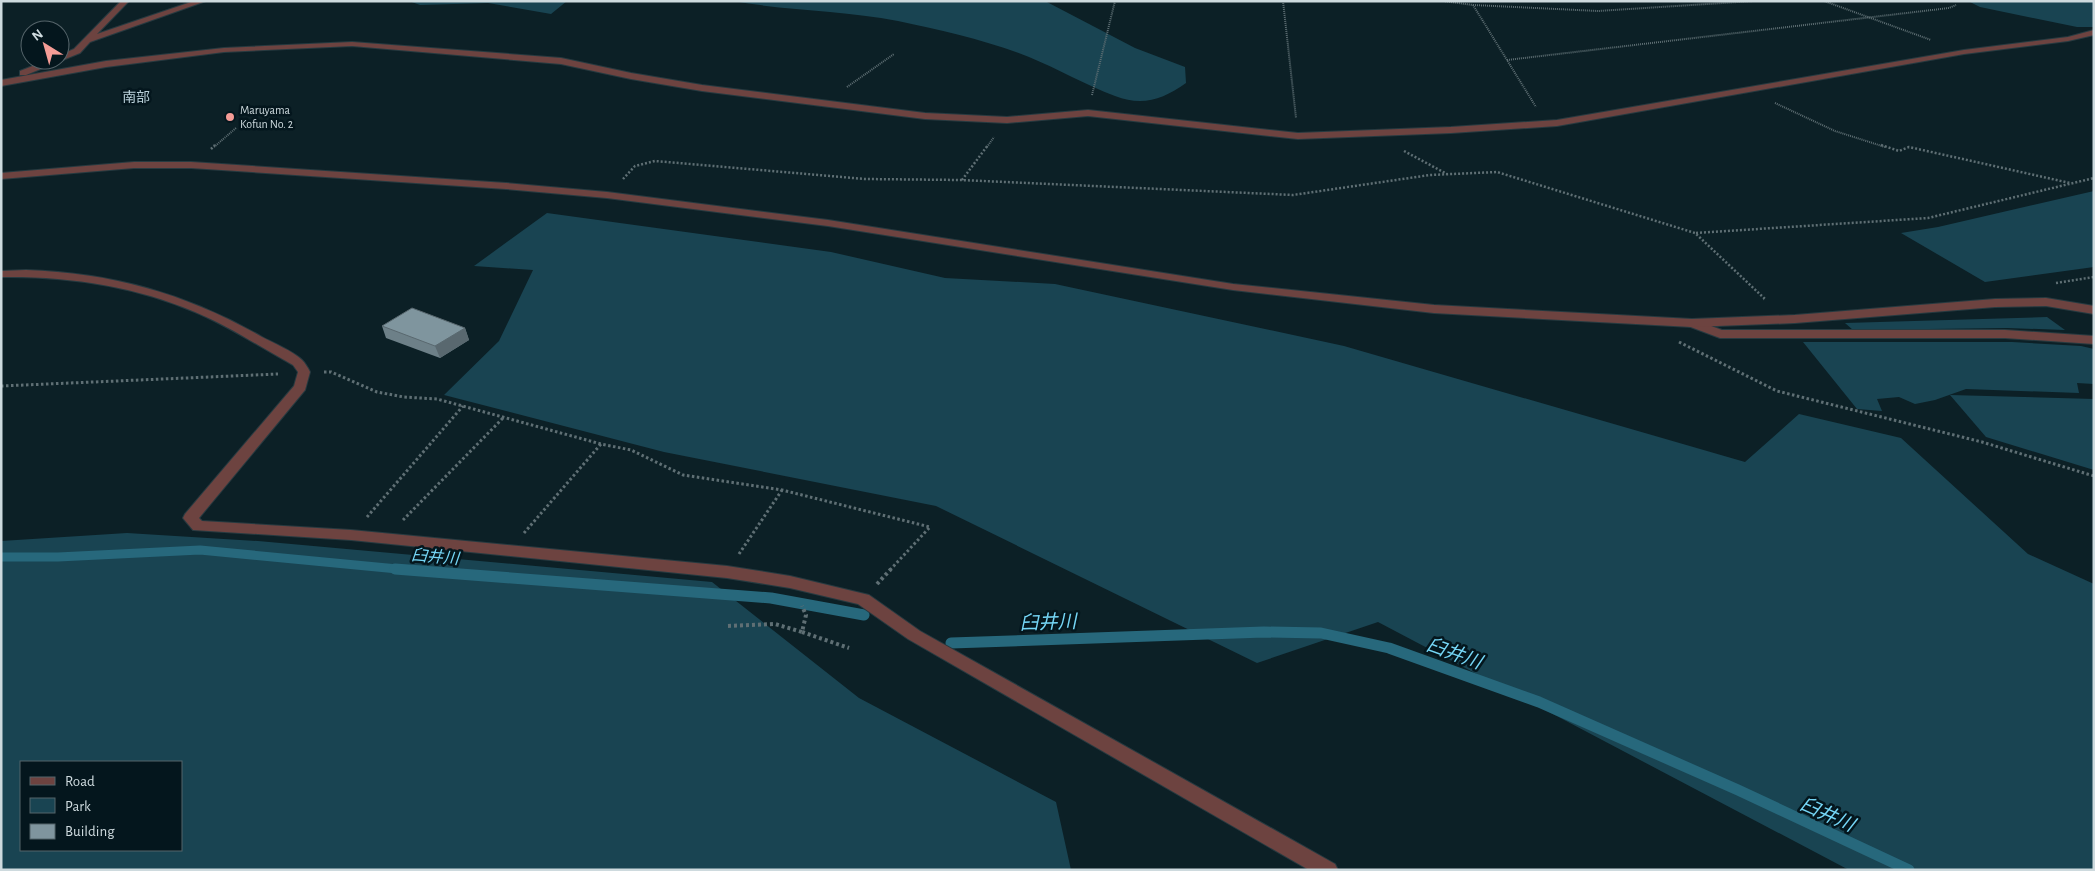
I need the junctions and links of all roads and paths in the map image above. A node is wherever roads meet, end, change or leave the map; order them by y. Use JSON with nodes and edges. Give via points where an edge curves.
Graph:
{"nodes":[{"id":1,"x":125,"y":1,"type":"edge"},
{"id":2,"x":202,"y":1,"type":"edge"},
{"id":3,"x":1115,"y":1,"type":"edge"},
{"id":4,"x":1283,"y":1,"type":"edge"},
{"id":5,"x":1443,"y":1,"type":"edge"},
{"id":6,"x":1754,"y":1,"type":"edge"},
{"id":7,"x":1824,"y":1,"type":"edge"},
{"id":8,"x":1473,"y":5,"type":"junction"},
{"id":9,"x":1956,"y":5,"type":"dead end"},
{"id":10,"x":1868,"y":17,"type":"junction"},
{"id":11,"x":2094,"y":32,"type":"edge"},
{"id":12,"x":86,"y":41,"type":"junction"},
{"id":13,"x":1964,"y":52,"type":"junction"},
{"id":14,"x":70,"y":54,"type":"edge"},
{"id":15,"x":894,"y":54,"type":"dead end"},
{"id":16,"x":1507,"y":60,"type":"junction"},
{"id":17,"x":32,"y":70,"type":"edge"},
{"id":18,"x":1,"y":83,"type":"edge"},
{"id":19,"x":1745,"y":89,"type":"junction"},
{"id":20,"x":824,"y":103,"type":"junction"},
{"id":21,"x":1088,"y":113,"type":"junction"},
{"id":22,"x":1007,"y":120,"type":"junction"},
{"id":23,"x":1547,"y":124,"type":"junction"},
{"id":24,"x":1372,"y":134,"type":"junction"},
{"id":25,"x":1298,"y":136,"type":"junction"},
{"id":26,"x":1448,"y":174,"type":"junction"},
{"id":27,"x":1,"y":176,"type":"edge"},
{"id":28,"x":2094,"y":178,"type":"edge"},
{"id":29,"x":961,"y":180,"type":"junction"},
{"id":30,"x":2071,"y":183,"type":"junction"},
{"id":31,"x":607,"y":195,"type":"junction"},
{"id":32,"x":1695,"y":233,"type":"junction"},
{"id":33,"x":1,"y":274,"type":"edge"},
{"id":34,"x":1756,"y":300,"type":"dead end"},
{"id":35,"x":2094,"y":310,"type":"edge"},
{"id":36,"x":1692,"y":323,"type":"junction"},
{"id":37,"x":1671,"y":338,"type":"dead end"},
{"id":38,"x":2094,"y":340,"type":"edge"},
{"id":39,"x":304,"y":372,"type":"junction"},
{"id":40,"x":1,"y":386,"type":"edge"},
{"id":41,"x":463,"y":406,"type":"junction"},
{"id":42,"x":504,"y":417,"type":"junction"},
{"id":43,"x":601,"y":444,"type":"junction"},
{"id":44,"x":2094,"y":476,"type":"edge"},
{"id":45,"x":782,"y":490,"type":"junction"},
{"id":46,"x":352,"y":534,"type":"junction"},
{"id":47,"x":386,"y":538,"type":"junction"},
{"id":48,"x":509,"y":550,"type":"junction"},
{"id":49,"x":728,"y":572,"type":"junction"},
{"id":50,"x":863,"y":599,"type":"junction"},
{"id":51,"x":806,"y":615,"type":"dead end"},
{"id":52,"x":728,"y":626,"type":"dead end"},
{"id":53,"x":802,"y":632,"type":"junction"},
{"id":54,"x":849,"y":648,"type":"dead end"},
{"id":55,"x":1328,"y":870,"type":"edge"}],
"edges":[{"from":1,"to":12,"type":"street"},
{"from":2,"to":12,"type":"street"},
{"from":3,"to":21,"type":"path"},
{"from":4,"to":25,"type":"path"},
{"from":5,"to":8,"type":"path"},
{"from":6,"to":8,"type":"path","via":[[1598,11]]},
{"from":7,"to":10,"type":"path"},
{"from":8,"to":16,"type":"path"},
{"from":9,"to":10,"type":"path"},
{"from":10,"to":13,"type":"path"},
{"from":10,"to":16,"type":"path"},
{"from":11,"to":13,"type":"street","via":[[2068,39]]},
{"from":12,"to":14,"type":"street"},
{"from":13,"to":19,"type":"street"},
{"from":15,"to":20,"type":"path"},
{"from":16,"to":23,"type":"path"},
{"from":17,"to":18,"type":"street"},
{"from":18,"to":20,"type":"street","via":[[106,64],[224,50],[352,44],[561,61],[702,88]]},
{"from":19,"to":23,"type":"street"},
{"from":19,"to":30,"type":"path","via":[[1835,131],[1899,151],[1909,147]]},
{"from":20,"to":22,"type":"street","via":[[925,116]]},
{"from":21,"to":22,"type":"street"},
{"from":21,"to":25,"type":"street"},
{"from":22,"to":29,"type":"path"},
{"from":23,"to":24,"type":"street"},
{"from":24,"to":25,"type":"street"},
{"from":24,"to":26,"type":"path"},
{"from":26,"to":29,"type":"path","via":[[1293,195]]},
{"from":26,"to":32,"type":"path","via":[[1496,172]]},
{"from":27,"to":31,"type":"street","via":[[124,166],[192,165]]},
{"from":28,"to":30,"type":"path"},
{"from":29,"to":31,"type":"path","via":[[865,179],[656,161],[636,166]]},
{"from":30,"to":32,"type":"path","via":[[1928,218]]},
{"from":31,"to":36,"type":"street","via":[[828,223],[1233,287],[1434,309]]},
{"from":32,"to":34,"type":"path","via":[[1765,299]]},
{"from":33,"to":39,"type":"street","via":[[66,274],[126,286],[200,310],[297,362]]},
{"from":35,"to":36,"type":"street","via":[[2046,302],[1995,303],[1795,319]]},
{"from":36,"to":38,"type":"street","via":[[1720,334],[2005,334]]},
{"from":37,"to":44,"type":"path","via":[[1777,392],[1982,442]]},
{"from":39,"to":40,"type":"path"},
{"from":39,"to":41,"type":"path","via":[[332,372],[378,392],[437,399]]},
{"from":39,"to":46,"type":"street","via":[[300,387],[190,518],[198,526]]},
{"from":41,"to":42,"type":"path"},
{"from":41,"to":46,"type":"path"},
{"from":42,"to":43,"type":"path"},
{"from":42,"to":47,"type":"path"},
{"from":43,"to":45,"type":"path","via":[[631,450],[683,474]]},
{"from":43,"to":48,"type":"path"},
{"from":45,"to":49,"type":"path"},
{"from":45,"to":50,"type":"path","via":[[930,527]]},
{"from":46,"to":47,"type":"street"},
{"from":47,"to":48,"type":"street"},
{"from":48,"to":49,"type":"street"},
{"from":49,"to":50,"type":"street"},
{"from":50,"to":55,"type":"street","via":[[914,636]]},
{"from":51,"to":53,"type":"path"},
{"from":52,"to":53,"type":"path","via":[[774,624]]},
{"from":53,"to":54,"type":"path"}]}
